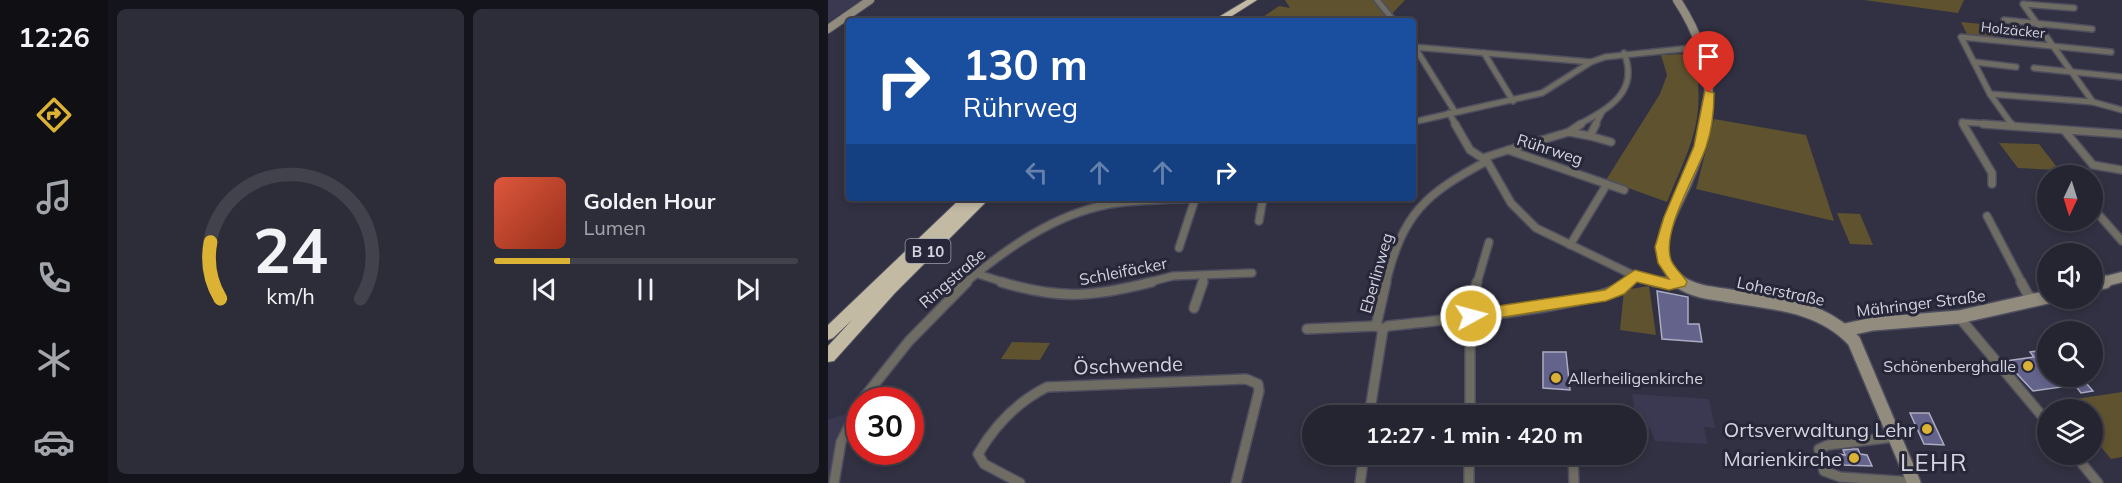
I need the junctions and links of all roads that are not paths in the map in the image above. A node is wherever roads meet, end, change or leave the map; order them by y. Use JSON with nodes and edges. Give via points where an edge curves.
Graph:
{"nodes":[{"id":1,"x":870,"y":0,"type":"edge"},
{"id":2,"x":1253,"y":0,"type":"edge"},
{"id":3,"x":1266,"y":0,"type":"edge"},
{"id":4,"x":1377,"y":0,"type":"edge"},
{"id":5,"x":1677,"y":0,"type":"edge"},
{"id":6,"x":2074,"y":8,"type":"dead end"},
{"id":7,"x":1222,"y":18,"type":"edge"},
{"id":8,"x":1234,"y":18,"type":"edge"},
{"id":9,"x":1392,"y":18,"type":"edge"},
{"id":10,"x":2004,"y":21,"type":"dead end"},
{"id":11,"x":2037,"y":24,"type":"junction"},
{"id":12,"x":828,"y":29,"type":"edge"},
{"id":13,"x":2092,"y":29,"type":"dead end"},
{"id":14,"x":1416,"y":46,"type":"edge"},
{"id":15,"x":2055,"y":46,"type":"junction"},
{"id":16,"x":1702,"y":49,"type":"junction"},
{"id":17,"x":1416,"y":50,"type":"edge"},
{"id":18,"x":2111,"y":52,"type":"dead end"},
{"id":19,"x":1484,"y":53,"type":"junction"},
{"id":20,"x":1624,"y":53,"type":"junction"},
{"id":21,"x":1591,"y":62,"type":"junction"},
{"id":22,"x":1974,"y":62,"type":"junction"},
{"id":23,"x":2016,"y":66,"type":"dead end"},
{"id":24,"x":2034,"y":68,"type":"dead end"},
{"id":25,"x":2073,"y":72,"type":"junction"},
{"id":26,"x":2122,"y":77,"type":"edge"},
{"id":27,"x":1990,"y":94,"type":"junction"},
{"id":28,"x":1513,"y":101,"type":"junction"},
{"id":29,"x":2093,"y":102,"type":"junction"},
{"id":30,"x":2120,"y":107,"type":"edge"},
{"id":31,"x":1602,"y":111,"type":"junction"},
{"id":32,"x":1452,"y":112,"type":"junction"},
{"id":33,"x":1416,"y":121,"type":"edge"},
{"id":34,"x":2013,"y":126,"type":"junction"},
{"id":35,"x":2064,"y":130,"type":"junction"},
{"id":36,"x":1569,"y":132,"type":"junction"},
{"id":37,"x":2122,"y":134,"type":"edge"},
{"id":38,"x":1590,"y":136,"type":"junction"},
{"id":39,"x":1611,"y":142,"type":"dead end"},
{"id":40,"x":1508,"y":150,"type":"junction"},
{"id":41,"x":1485,"y":160,"type":"junction"},
{"id":42,"x":2122,"y":170,"type":"edge"},
{"id":43,"x":1992,"y":183,"type":"dead end"},
{"id":44,"x":1607,"y":184,"type":"junction"},
{"id":45,"x":1624,"y":190,"type":"dead end"},
{"id":46,"x":966,"y":201,"type":"edge"},
{"id":47,"x":981,"y":201,"type":"edge"},
{"id":48,"x":1149,"y":201,"type":"edge"},
{"id":49,"x":1194,"y":201,"type":"edge"},
{"id":50,"x":1262,"y":201,"type":"edge"},
{"id":51,"x":1987,"y":216,"type":"dead end"},
{"id":52,"x":2103,"y":219,"type":"edge"},
{"id":53,"x":1259,"y":221,"type":"dead end"},
{"id":54,"x":2122,"y":241,"type":"edge"},
{"id":55,"x":1489,"y":242,"type":"dead end"},
{"id":56,"x":1570,"y":245,"type":"junction"},
{"id":57,"x":1179,"y":248,"type":"dead end"},
{"id":58,"x":1252,"y":273,"type":"dead end"},
{"id":59,"x":978,"y":274,"type":"junction"},
{"id":60,"x":1205,"y":274,"type":"junction"},
{"id":61,"x":1635,"y":276,"type":"junction"},
{"id":62,"x":2122,"y":277,"type":"edge"},
{"id":63,"x":1680,"y":282,"type":"junction"},
{"id":64,"x":2103,"y":282,"type":"edge"},
{"id":65,"x":2037,"y":298,"type":"edge"},
{"id":66,"x":2037,"y":300,"type":"edge"},
{"id":67,"x":1194,"y":308,"type":"dead end"},
{"id":68,"x":1471,"y":316,"type":"junction"},
{"id":69,"x":1959,"y":317,"type":"junction"},
{"id":70,"x":1380,"y":327,"type":"junction"},
{"id":71,"x":1307,"y":329,"type":"dead end"},
{"id":72,"x":1845,"y":330,"type":"junction"},
{"id":73,"x":828,"y":334,"type":"edge"},
{"id":74,"x":828,"y":356,"type":"edge"},
{"id":75,"x":872,"y":387,"type":"edge"},
{"id":76,"x":1370,"y":405,"type":"edge"},
{"id":77,"x":1470,"y":405,"type":"edge"},
{"id":78,"x":2037,"y":410,"type":"edge"},
{"id":79,"x":846,"y":431,"type":"edge"},
{"id":80,"x":1895,"y":437,"type":"junction"},
{"id":81,"x":1362,"y":465,"type":"edge"},
{"id":82,"x":1469,"y":465,"type":"edge"},
{"id":83,"x":1573,"y":465,"type":"edge"},
{"id":84,"x":2083,"y":465,"type":"edge"},
{"id":85,"x":834,"y":483,"type":"edge"},
{"id":86,"x":1020,"y":483,"type":"edge"},
{"id":87,"x":1236,"y":483,"type":"edge"},
{"id":88,"x":1360,"y":483,"type":"edge"},
{"id":89,"x":1468,"y":483,"type":"edge"},
{"id":90,"x":1574,"y":483,"type":"edge"},
{"id":91,"x":1914,"y":483,"type":"edge"},
{"id":92,"x":2098,"y":483,"type":"edge"}],
"edges":[{"from":1,"to":12,"type":"street"},
{"from":2,"to":7,"type":"highway"},
{"from":3,"to":8,"type":"highway"},
{"from":4,"to":9,"type":"street"},
{"from":5,"to":16,"type":"street"},
{"from":6,"to":11,"type":"street","via":[[2023,4]]},
{"from":10,"to":11,"type":"street"},
{"from":11,"to":13,"type":"street"},
{"from":11,"to":15,"type":"street"},
{"from":14,"to":19,"type":"street"},
{"from":15,"to":18,"type":"street","name":"Holzäcker"},
{"from":15,"to":22,"type":"street","name":"Holzäcker","via":[[1962,37]]},
{"from":15,"to":25,"type":"street","name":"Holzäcker"},
{"from":16,"to":20,"type":"street"},
{"from":16,"to":63,"type":"street","via":[[1709,85],[1708,112],[1700,146],[1670,217],[1662,247],[1665,263]]},
{"from":17,"to":32,"type":"street","via":[[1439,90],[1445,92]]},
{"from":19,"to":21,"type":"street"},
{"from":19,"to":28,"type":"street"},
{"from":20,"to":21,"type":"street"},
{"from":20,"to":31,"type":"street","via":[[1630,79],[1618,98]]},
{"from":21,"to":28,"type":"street","via":[[1553,88]]},
{"from":22,"to":23,"type":"street"},
{"from":22,"to":27,"type":"street","name":"Holzäcker"},
{"from":24,"to":25,"type":"street"},
{"from":25,"to":26,"type":"street"},
{"from":25,"to":29,"type":"street","name":"Holzäcker"},
{"from":27,"to":29,"type":"street"},
{"from":27,"to":34,"type":"street","name":"Holzäcker"},
{"from":28,"to":32,"type":"street"},
{"from":29,"to":30,"type":"street"},
{"from":31,"to":36,"type":"street"},
{"from":31,"to":38,"type":"street"},
{"from":32,"to":33,"type":"street"},
{"from":32,"to":41,"type":"street","via":[[1470,150]]},
{"from":34,"to":35,"type":"street"},
{"from":34,"to":43,"type":"street","via":[[1962,122],[1992,173]]},
{"from":35,"to":37,"type":"street"},
{"from":35,"to":42,"type":"street","via":[[2093,165]]},
{"from":36,"to":38,"type":"street"},
{"from":36,"to":40,"type":"street"},
{"from":38,"to":39,"type":"street"},
{"from":40,"to":41,"type":"street","name":"Rührweg"},
{"from":40,"to":44,"type":"street","name":"Rührweg"},
{"from":41,"to":56,"type":"street","via":[[1522,216],[1536,228]]},
{"from":41,"to":70,"type":"street","name":"Eberlinweg","via":[[1435,193],[1407,223],[1392,261]]},
{"from":44,"to":45,"type":"street","name":"Rührweg"},
{"from":44,"to":56,"type":"street"},
{"from":46,"to":73,"type":"highway","number":"B 10"},
{"from":47,"to":74,"type":"highway","number":"B 10"},
{"from":48,"to":59,"type":"street","name":"Ringstraße","via":[[1114,204],[1072,216],[1036,233]]},
{"from":49,"to":57,"type":"street"},
{"from":50,"to":53,"type":"street"},
{"from":51,"to":65,"type":"street","name":"Mähringer Straße","via":[[2028,295]]},
{"from":52,"to":54,"type":"street"},
{"from":55,"to":68,"type":"street","via":[[1470,305]]},
{"from":56,"to":61,"type":"street"},
{"from":58,"to":60,"type":"street","name":"Schleifäcker"},
{"from":59,"to":60,"type":"street","name":"Schleifäcker","via":[[1028,290],[1071,296],[1107,292],[1173,276]]},
{"from":59,"to":75,"type":"street","name":"Ringstraße","via":[[920,326]]},
{"from":60,"to":67,"type":"street"},
{"from":61,"to":63,"type":"street","via":[[1669,284]]},
{"from":61,"to":68,"type":"street","via":[[1606,295]]},
{"from":62,"to":64,"type":"street"},
{"from":63,"to":72,"type":"street","name":"Loherstraße","via":[[1698,290],[1823,315]]},
{"from":66,"to":69,"type":"street","name":"Mähringer Straße"},
{"from":68,"to":70,"type":"street"},
{"from":68,"to":77,"type":"street"},
{"from":69,"to":72,"type":"street","name":"Mähringer Straße"},
{"from":69,"to":78,"type":"street"},
{"from":70,"to":71,"type":"street"},
{"from":70,"to":76,"type":"street","name":"Eberlinweg"},
{"from":72,"to":80,"type":"street","name":"Loherstraße","via":[[1856,346]]},
{"from":79,"to":85,"type":"street","via":[[833,466]]},
{"from":80,"to":91,"type":"street","name":"Loherstraße"},
{"from":80,"to":91,"type":"street","via":[[1828,446],[1819,449],[1819,458],[1824,471],[1840,477]]},
{"from":81,"to":88,"type":"street"},
{"from":82,"to":89,"type":"street"},
{"from":83,"to":90,"type":"street"},
{"from":84,"to":92,"type":"street"},
{"from":86,"to":87,"type":"street","name":"Öschwende","via":[[984,464],[978,454],[1027,395],[1047,387],[1254,380],[1259,391]]}]}
